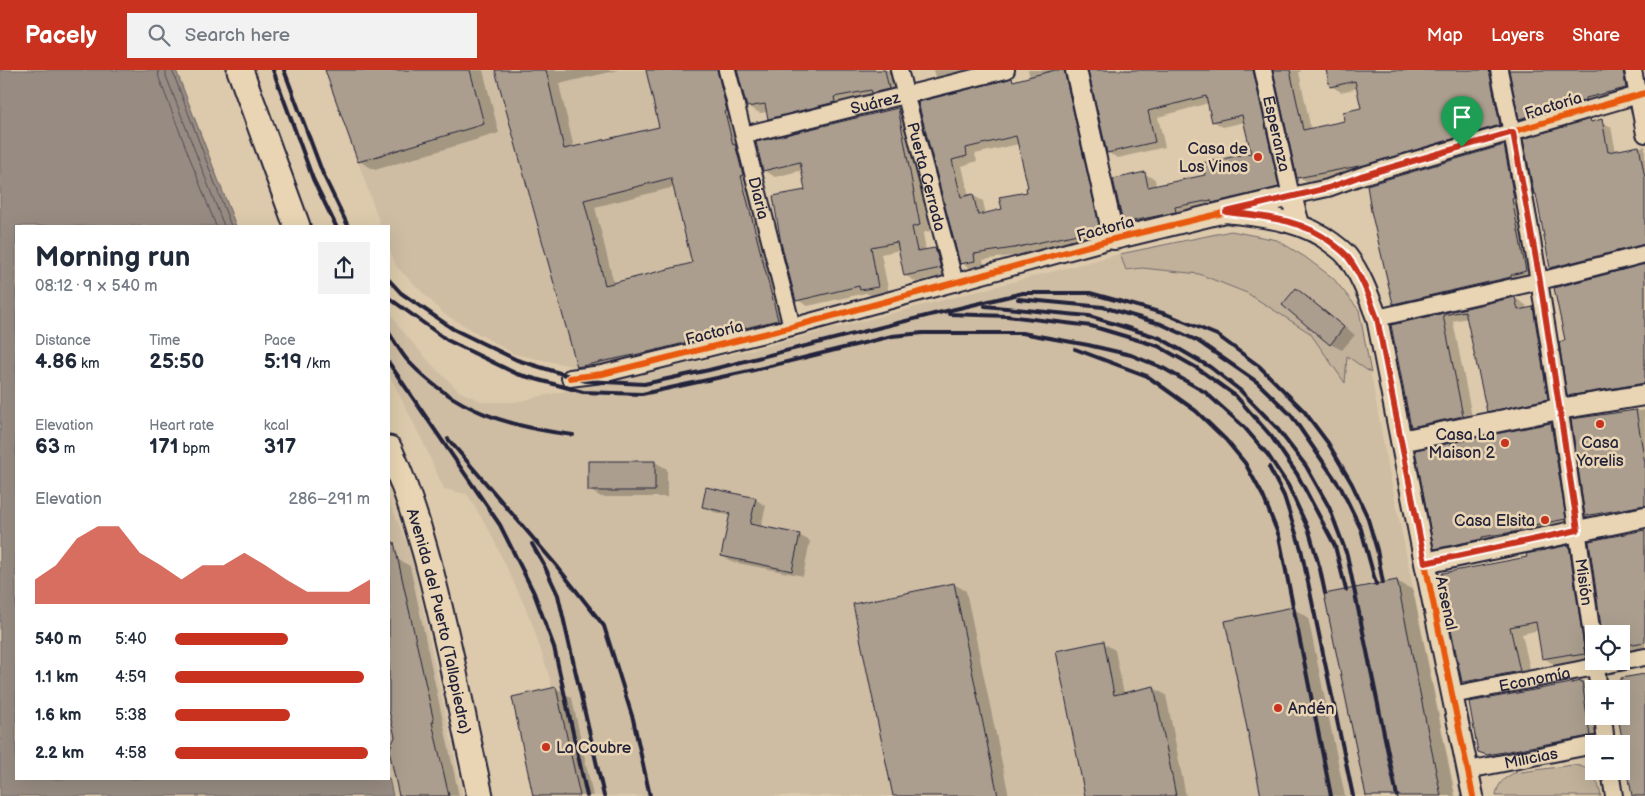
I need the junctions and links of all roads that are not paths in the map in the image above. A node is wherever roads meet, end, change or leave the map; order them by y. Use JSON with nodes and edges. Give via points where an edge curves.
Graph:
{"nodes":[{"id":1,"x":240,"y":70,"type":"edge"},
{"id":2,"x":727,"y":70,"type":"edge"},
{"id":3,"x":899,"y":70,"type":"edge"},
{"id":4,"x":1006,"y":70,"type":"edge"},
{"id":5,"x":1076,"y":70,"type":"edge"},
{"id":6,"x":1263,"y":70,"type":"edge"},
{"id":7,"x":1499,"y":70,"type":"edge"},
{"id":8,"x":1633,"y":70,"type":"edge"},
{"id":9,"x":1641,"y":94,"type":"edge"},
{"id":10,"x":905,"y":96,"type":"junction"},
{"id":11,"x":1513,"y":132,"type":"junction"},
{"id":12,"x":744,"y":134,"type":"junction"},
{"id":13,"x":1645,"y":134,"type":"edge"},
{"id":14,"x":1291,"y":196,"type":"junction"},
{"id":15,"x":1226,"y":212,"type":"junction"},
{"id":16,"x":1299,"y":224,"type":"junction"},
{"id":17,"x":297,"y":225,"type":"edge"},
{"id":18,"x":1114,"y":239,"type":"junction"},
{"id":19,"x":1645,"y":254,"type":"edge"},
{"id":20,"x":1540,"y":281,"type":"junction"},
{"id":21,"x":955,"y":283,"type":"junction"},
{"id":22,"x":1377,"y":318,"type":"junction"},
{"id":23,"x":792,"y":327,"type":"junction"},
{"id":24,"x":570,"y":378,"type":"dead end"},
{"id":25,"x":1645,"y":395,"type":"edge"},
{"id":26,"x":1559,"y":410,"type":"junction"},
{"id":27,"x":1401,"y":441,"type":"junction"},
{"id":28,"x":390,"y":452,"type":"edge"},
{"id":29,"x":1645,"y":517,"type":"edge"},
{"id":30,"x":1578,"y":530,"type":"junction"},
{"id":31,"x":1425,"y":563,"type":"junction"},
{"id":32,"x":1591,"y":625,"type":"edge"},
{"id":33,"x":1645,"y":657,"type":"edge"},
{"id":34,"x":1630,"y":659,"type":"edge"},
{"id":35,"x":1585,"y":666,"type":"edge"},
{"id":36,"x":1452,"y":695,"type":"junction"},
{"id":37,"x":1585,"y":747,"type":"edge"},
{"id":38,"x":1468,"y":770,"type":"junction"},
{"id":39,"x":1611,"y":780,"type":"edge"},
{"id":40,"x":480,"y":796,"type":"edge"},
{"id":41,"x":1473,"y":796,"type":"edge"},
{"id":42,"x":1614,"y":796,"type":"edge"}],
"edges":[{"from":1,"to":17,"type":"main road"},
{"from":2,"to":12,"type":"street","name":"Diaria"},
{"from":3,"to":10,"type":"street","name":"Puerta Cerrada"},
{"from":4,"to":10,"type":"street","name":"Suárez"},
{"from":5,"to":18,"type":"street"},
{"from":6,"to":14,"type":"street","name":"Esperanza"},
{"from":7,"to":11,"type":"street","name":"Misión"},
{"from":8,"to":9,"type":"street"},
{"from":9,"to":11,"type":"street","name":"Factoría"},
{"from":9,"to":13,"type":"street"},
{"from":10,"to":12,"type":"street","name":"Suárez"},
{"from":10,"to":21,"type":"street","name":"Puerta Cerrada"},
{"from":11,"to":14,"type":"street","name":"Factoría","via":[[1328,188]]},
{"from":11,"to":20,"type":"street","name":"Misión"},
{"from":12,"to":23,"type":"street","name":"Diaria"},
{"from":14,"to":15,"type":"street","name":"Factoría"},
{"from":14,"to":16,"type":"street"},
{"from":15,"to":16,"type":"street","name":"Arsenal"},
{"from":15,"to":18,"type":"street","name":"Factoría"},
{"from":16,"to":22,"type":"street","name":"Arsenal","via":[[1321,235],[1346,254]]},
{"from":18,"to":21,"type":"street","name":"Factoría"},
{"from":19,"to":20,"type":"street"},
{"from":20,"to":22,"type":"street"},
{"from":20,"to":26,"type":"street","name":"Misión"},
{"from":21,"to":23,"type":"street","name":"Factoría"},
{"from":22,"to":27,"type":"street","name":"Arsenal"},
{"from":23,"to":24,"type":"street","name":"Factoría","via":[[602,374]]},
{"from":25,"to":26,"type":"street"},
{"from":26,"to":27,"type":"street"},
{"from":26,"to":30,"type":"street","name":"Misión"},
{"from":27,"to":31,"type":"street","name":"Arsenal"},
{"from":28,"to":40,"type":"main road","name":"Avenida del Puerto (Tallapiedra)","via":[[422,540]]},
{"from":29,"to":30,"type":"street"},
{"from":30,"to":31,"type":"street"},
{"from":30,"to":32,"type":"street","name":"Misión"},
{"from":31,"to":36,"type":"street","name":"Arsenal"},
{"from":33,"to":34,"type":"street","name":"Economía"},
{"from":35,"to":36,"type":"street","name":"Economía"},
{"from":36,"to":38,"type":"street","name":"Arsenal"},
{"from":37,"to":38,"type":"street","name":"Milicias"},
{"from":38,"to":41,"type":"street","name":"Arsenal"},
{"from":39,"to":42,"type":"street"}]}
